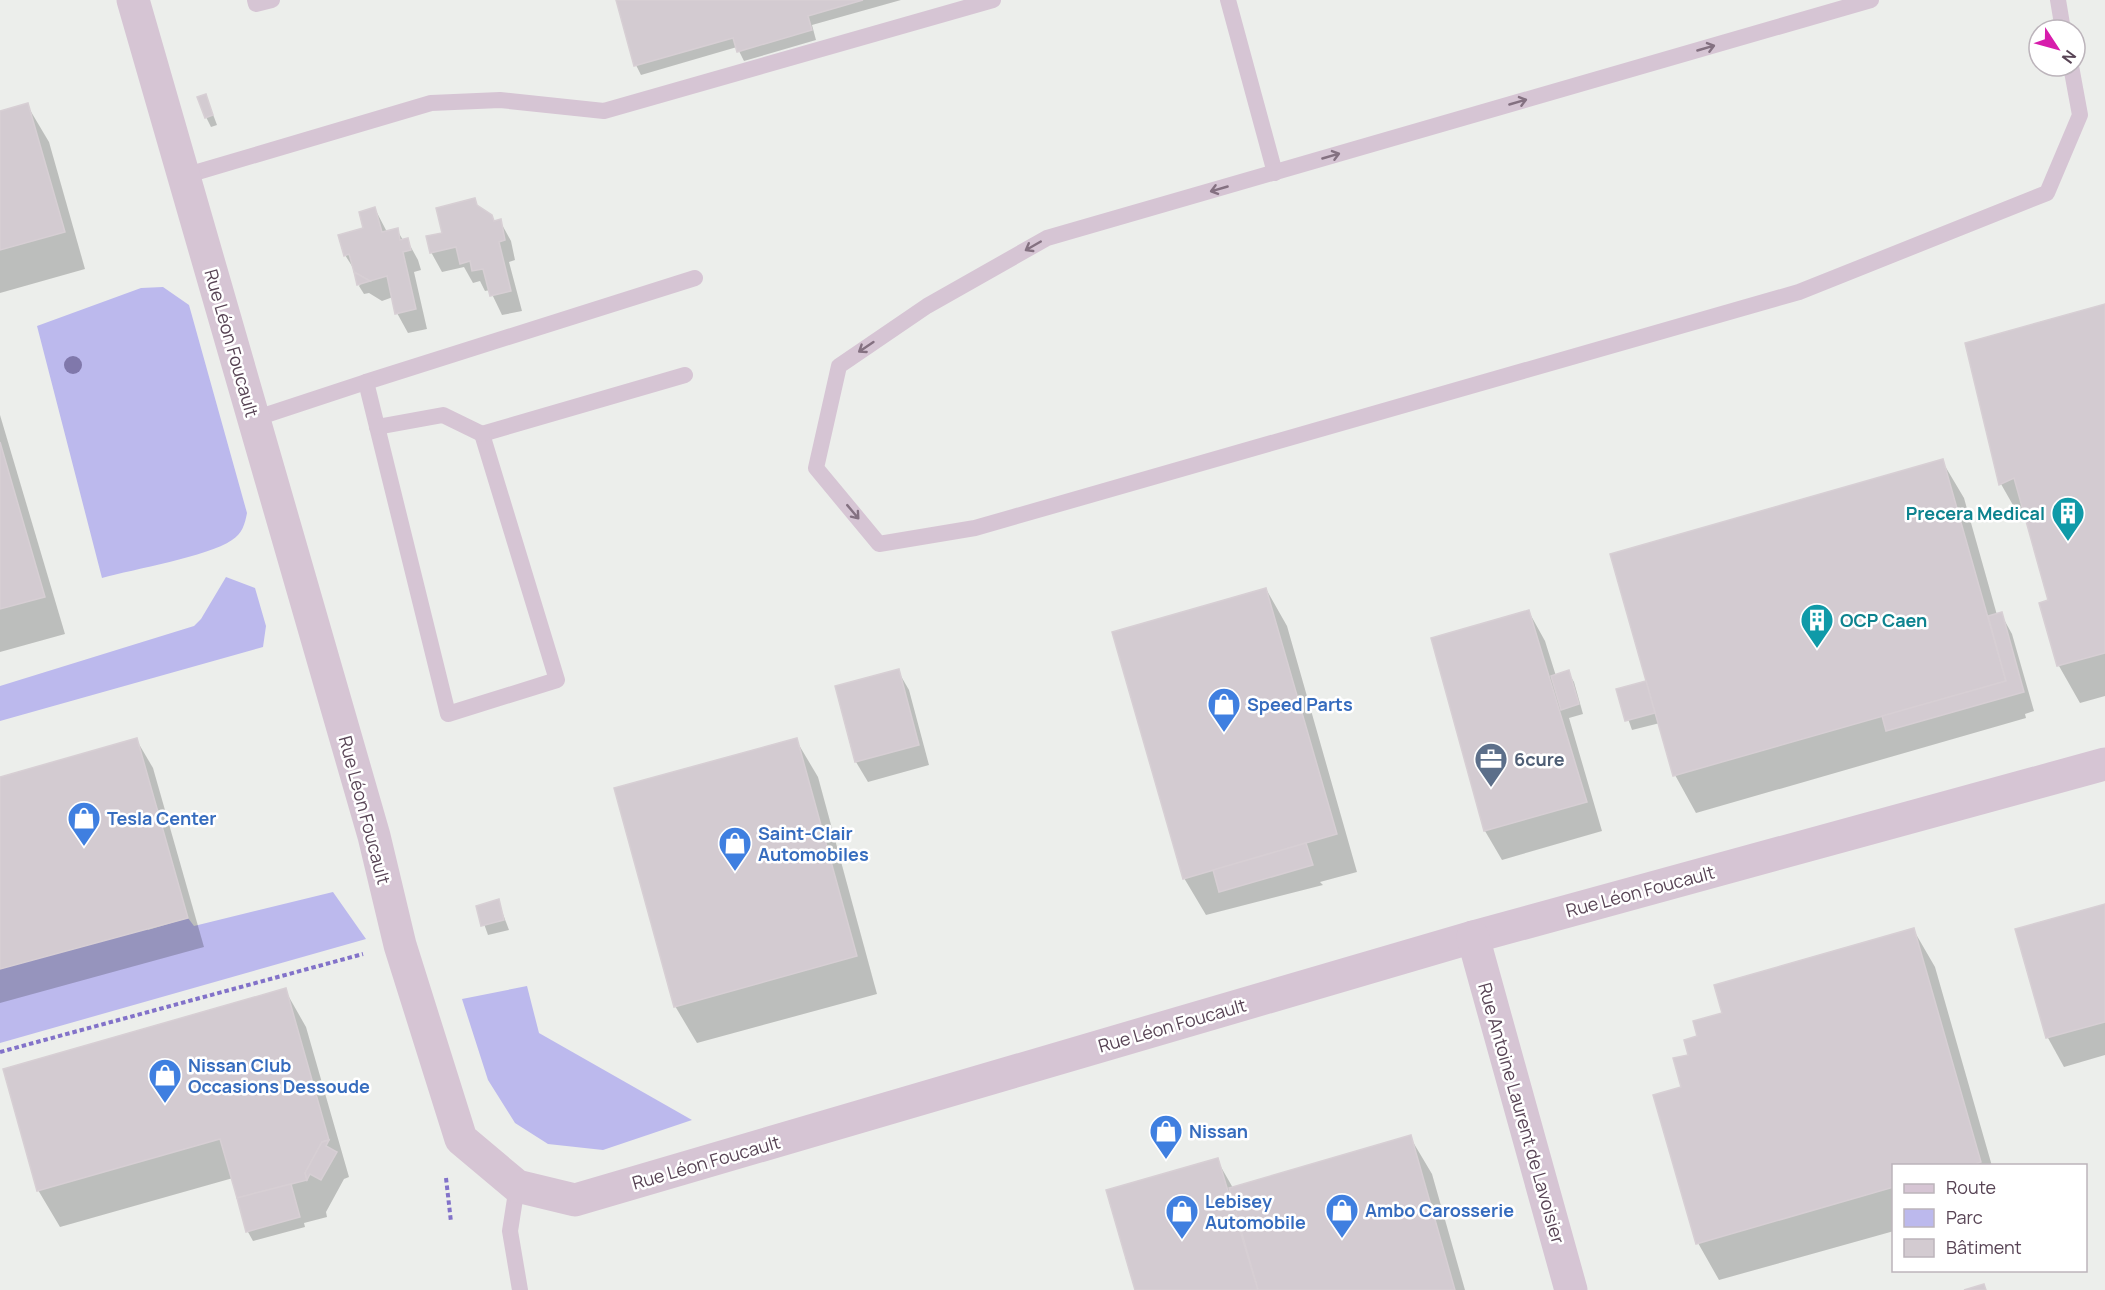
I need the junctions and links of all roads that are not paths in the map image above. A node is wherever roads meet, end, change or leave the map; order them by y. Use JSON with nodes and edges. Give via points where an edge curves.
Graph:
{"nodes":[{"id":1,"x":133,"y":0,"type":"edge"},
{"id":2,"x":255,"y":0,"type":"edge"},
{"id":3,"x":273,"y":0,"type":"edge"},
{"id":4,"x":993,"y":0,"type":"edge"},
{"id":5,"x":1228,"y":0,"type":"edge"},
{"id":6,"x":1871,"y":0,"type":"edge"},
{"id":7,"x":2058,"y":0,"type":"edge"},
{"id":8,"x":2061,"y":18,"type":"edge"},
{"id":9,"x":2073,"y":78,"type":"edge"},
{"id":10,"x":1275,"y":172,"type":"junction"},
{"id":11,"x":184,"y":176,"type":"junction"},
{"id":12,"x":695,"y":278,"type":"dead end"},
{"id":13,"x":685,"y":375,"type":"dead end"},
{"id":14,"x":366,"y":382,"type":"junction"},
{"id":15,"x":254,"y":419,"type":"junction"},
{"id":16,"x":377,"y":428,"type":"junction"},
{"id":17,"x":482,"y":434,"type":"junction"},
{"id":18,"x":2105,"y":764,"type":"edge"},
{"id":19,"x":1473,"y":937,"type":"junction"},
{"id":20,"x":517,"y":1186,"type":"junction"},
{"id":21,"x":520,"y":1290,"type":"edge"},
{"id":22,"x":1571,"y":1290,"type":"edge"}],
"edges":[{"from":1,"to":11,"type":"street","name":"Rue Léon Foucault"},
{"from":2,"to":3,"type":"lane","via":[[256,4]]},
{"from":4,"to":11,"type":"lane","via":[[604,111],[500,100],[431,103]]},
{"from":5,"to":10,"type":"lane"},
{"from":10,"to":6,"type":"lane","one_way":true},
{"from":7,"to":8,"type":"lane"},
{"from":10,"to":9,"type":"lane","one_way":true,"via":[[1047,238],[927,306],[839,366],[816,468],[879,544],[975,528],[1799,292],[2047,193],[2080,115]]},
{"from":11,"to":15,"type":"street","name":"Rue Léon Foucault"},
{"from":12,"to":14,"type":"lane"},
{"from":13,"to":17,"type":"lane"},
{"from":14,"to":15,"type":"lane"},
{"from":14,"to":16,"type":"lane"},
{"from":15,"to":20,"type":"street","name":"Rue Léon Foucault","via":[[374,836],[400,945],[461,1138]]},
{"from":16,"to":17,"type":"lane","via":[[443,415]]},
{"from":16,"to":17,"type":"lane","via":[[448,714],[557,680]]},
{"from":18,"to":19,"type":"street","name":"Rue Léon Foucault"},
{"from":19,"to":20,"type":"street","name":"Rue Léon Foucault","via":[[575,1200]]},
{"from":19,"to":22,"type":"street","name":"Rue Antoine Laurent de Lavoisier"},
{"from":20,"to":21,"type":"lane","via":[[510,1231]]}]}
